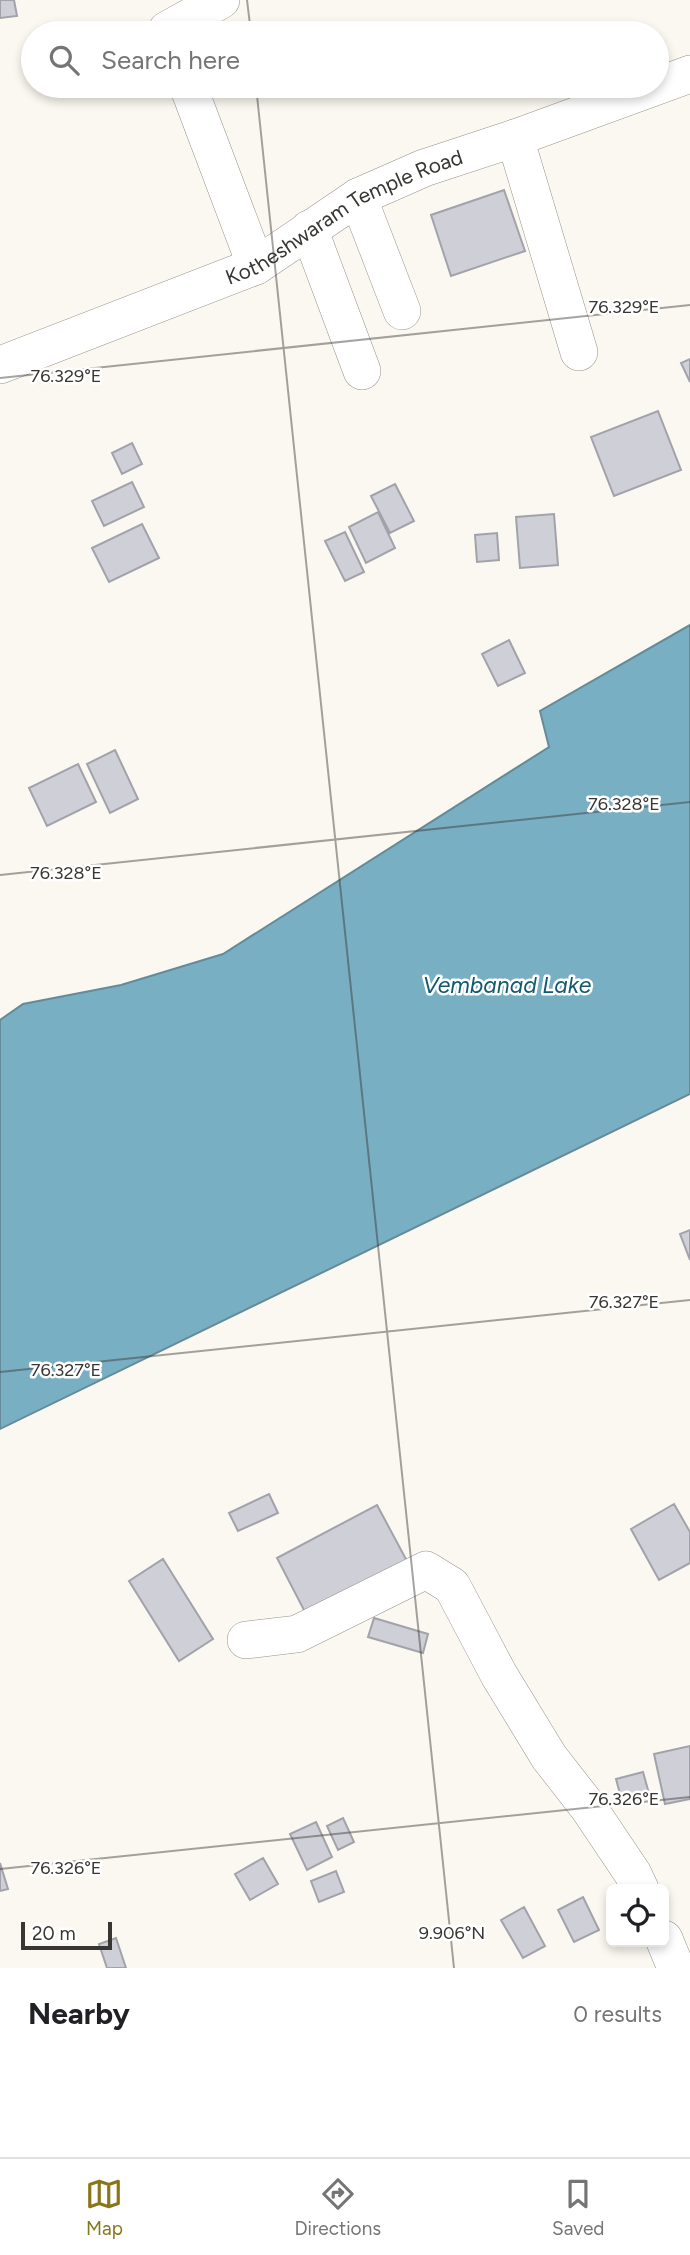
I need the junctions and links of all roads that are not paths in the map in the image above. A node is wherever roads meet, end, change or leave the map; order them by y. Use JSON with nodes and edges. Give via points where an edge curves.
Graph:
{"nodes":[{"id":1,"x":221,"y":0,"type":"edge"},
{"id":2,"x":183,"y":21,"type":"edge"},
{"id":3,"x":690,"y":74,"type":"edge"},
{"id":4,"x":669,"y":82,"type":"edge"},
{"id":5,"x":193,"y":98,"type":"edge"},
{"id":6,"x":624,"y":98,"type":"edge"},
{"id":7,"x":515,"y":138,"type":"junction"},
{"id":8,"x":358,"y":197,"type":"junction"},
{"id":9,"x":309,"y":229,"type":"junction"},
{"id":10,"x":256,"y":265,"type":"junction"},
{"id":11,"x":402,"y":311,"type":"dead end"},
{"id":12,"x":579,"y":352,"type":"dead end"},
{"id":13,"x":0,"y":365,"type":"edge"},
{"id":14,"x":362,"y":371,"type":"dead end"},
{"id":15,"x":246,"y":1640,"type":"dead end"},
{"id":16,"x":638,"y":1884,"type":"edge"},
{"id":17,"x":667,"y":1947,"type":"edge"},
{"id":18,"x":676,"y":1968,"type":"edge"}],
"edges":[{"from":1,"to":2,"type":"street"},
{"from":3,"to":4,"type":"street","name":"Kotheshwaram Temple Road"},
{"from":5,"to":10,"type":"street"},
{"from":6,"to":7,"type":"street","name":"Kotheshwaram Temple Road"},
{"from":7,"to":8,"type":"street","name":"Kotheshwaram Temple Road","via":[[424,168]]},
{"from":7,"to":12,"type":"street"},
{"from":8,"to":9,"type":"street","name":"Kotheshwaram Temple Road"},
{"from":8,"to":11,"type":"street"},
{"from":9,"to":10,"type":"street","name":"Kotheshwaram Temple Road"},
{"from":9,"to":14,"type":"street"},
{"from":10,"to":13,"type":"street","name":"Kotheshwaram Temple Road"},
{"from":15,"to":16,"type":"street","via":[[297,1634],[426,1570],[452,1586],[549,1757]]},
{"from":17,"to":18,"type":"street"}]}
